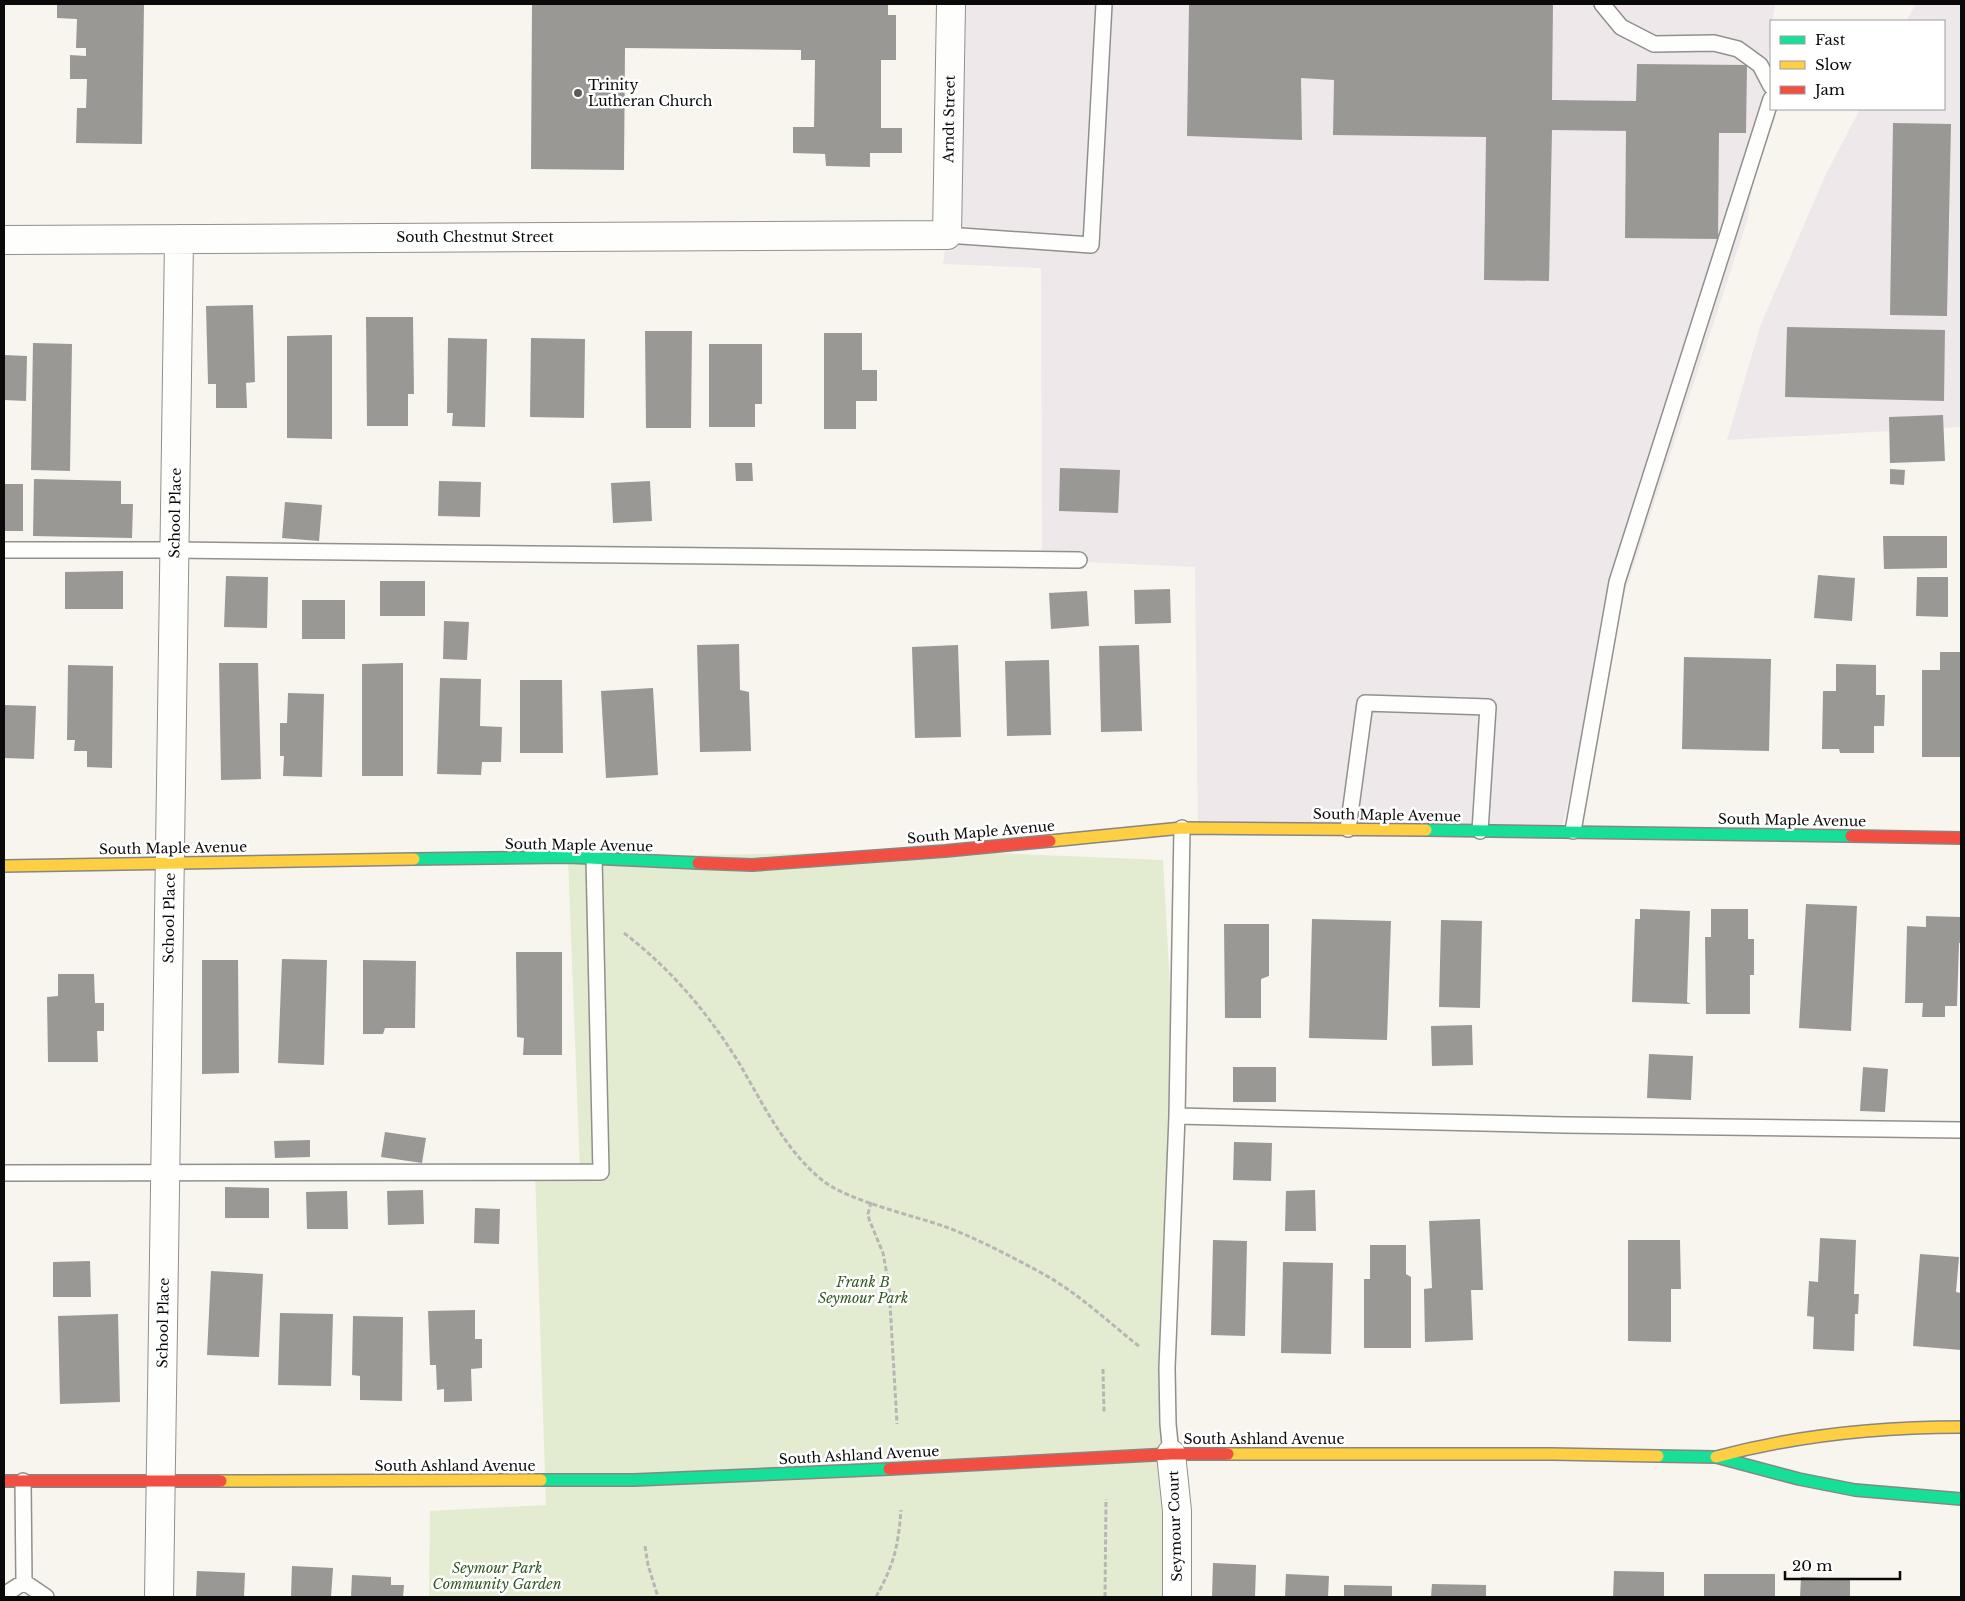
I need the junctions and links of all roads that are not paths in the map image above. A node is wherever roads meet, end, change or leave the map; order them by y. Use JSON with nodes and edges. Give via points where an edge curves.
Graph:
{"nodes":[{"id":1,"x":951,"y":4,"type":"edge"},
{"id":2,"x":1104,"y":4,"type":"edge"},
{"id":3,"x":1602,"y":4,"type":"edge"},
{"id":4,"x":1770,"y":84,"type":"edge"},
{"id":5,"x":1770,"y":102,"type":"edge"},
{"id":6,"x":947,"y":235,"type":"junction"},
{"id":7,"x":179,"y":239,"type":"junction"},
{"id":8,"x":4,"y":240,"type":"edge"},
{"id":9,"x":4,"y":550,"type":"edge"},
{"id":10,"x":174,"y":550,"type":"junction"},
{"id":11,"x":1079,"y":560,"type":"dead end"},
{"id":12,"x":1182,"y":828,"type":"junction"},
{"id":13,"x":1348,"y":829,"type":"junction"},
{"id":14,"x":1480,"y":830,"type":"junction"},
{"id":15,"x":1573,"y":831,"type":"junction"},
{"id":16,"x":1961,"y":838,"type":"edge"},
{"id":17,"x":594,"y":858,"type":"junction"},
{"id":18,"x":170,"y":862,"type":"junction"},
{"id":19,"x":4,"y":866,"type":"edge"},
{"id":20,"x":1177,"y":1116,"type":"junction"},
{"id":21,"x":1961,"y":1130,"type":"edge"},
{"id":22,"x":165,"y":1173,"type":"junction"},
{"id":23,"x":4,"y":1174,"type":"edge"},
{"id":24,"x":1961,"y":1427,"type":"edge"},
{"id":25,"x":1172,"y":1454,"type":"junction"},
{"id":26,"x":1716,"y":1457,"type":"junction"},
{"id":27,"x":161,"y":1480,"type":"junction"},
{"id":28,"x":4,"y":1481,"type":"edge"},
{"id":29,"x":23,"y":1481,"type":"junction"},
{"id":30,"x":1961,"y":1500,"type":"edge"},
{"id":31,"x":24,"y":1582,"type":"junction"},
{"id":32,"x":4,"y":1595,"type":"edge"},
{"id":33,"x":46,"y":1597,"type":"edge"},
{"id":34,"x":159,"y":1597,"type":"edge"},
{"id":35,"x":1177,"y":1597,"type":"edge"}],
"edges":[{"from":1,"to":6,"type":"street","name":"Arndt Street"},
{"from":2,"to":6,"type":"lane","via":[[1091,245]]},
{"from":3,"to":4,"type":"lane","via":[[1621,27],[1654,44],[1714,43],[1738,49],[1760,65]]},
{"from":5,"to":15,"type":"lane","via":[[1617,582]]},
{"from":6,"to":7,"type":"street","name":"South Chestnut Street"},
{"from":7,"to":8,"type":"street","name":"South Chestnut Street"},
{"from":7,"to":10,"type":"street","name":"School Place"},
{"from":9,"to":10,"type":"lane"},
{"from":10,"to":11,"type":"lane"},
{"from":10,"to":18,"type":"street","name":"School Place"},
{"from":12,"to":13,"type":"main road","name":"South Maple Avenue"},
{"from":12,"to":17,"type":"main road","name":"South Maple Avenue","via":[[946,852],[752,865]]},
{"from":12,"to":20,"type":"lane"},
{"from":13,"to":14,"type":"main road","name":"South Maple Avenue"},
{"from":13,"to":14,"type":"lane","via":[[1365,703],[1488,707]]},
{"from":14,"to":15,"type":"main road","name":"South Maple Avenue"},
{"from":15,"to":16,"type":"main road","name":"South Maple Avenue"},
{"from":17,"to":18,"type":"main road","name":"South Maple Avenue"},
{"from":17,"to":22,"type":"lane","via":[[601,1172]]},
{"from":18,"to":19,"type":"main road","name":"South Maple Avenue"},
{"from":18,"to":22,"type":"street","name":"School Place"},
{"from":20,"to":21,"type":"lane"},
{"from":20,"to":25,"type":"lane","via":[[1167,1368]]},
{"from":22,"to":23,"type":"lane"},
{"from":22,"to":27,"type":"street","name":"School Place"},
{"from":24,"to":26,"type":"main road","name":"South Ashland Avenue","via":[[1843,1431],[1772,1442]]},
{"from":25,"to":26,"type":"main road","name":"South Ashland Avenue"},
{"from":25,"to":27,"type":"main road","name":"South Ashland Avenue","via":[[634,1480]]},
{"from":25,"to":35,"type":"street","name":"Seymour Court","via":[[1177,1511]]},
{"from":26,"to":30,"type":"main road","name":"South Ashland Avenue","via":[[1855,1490]]},
{"from":27,"to":29,"type":"main road","name":"South Ashland Avenue"},
{"from":27,"to":34,"type":"street","name":"School Place"},
{"from":28,"to":29,"type":"main road","name":"South Ashland Avenue"},
{"from":29,"to":31,"type":"lane"},
{"from":31,"to":32,"type":"lane"},
{"from":31,"to":33,"type":"lane"}]}
